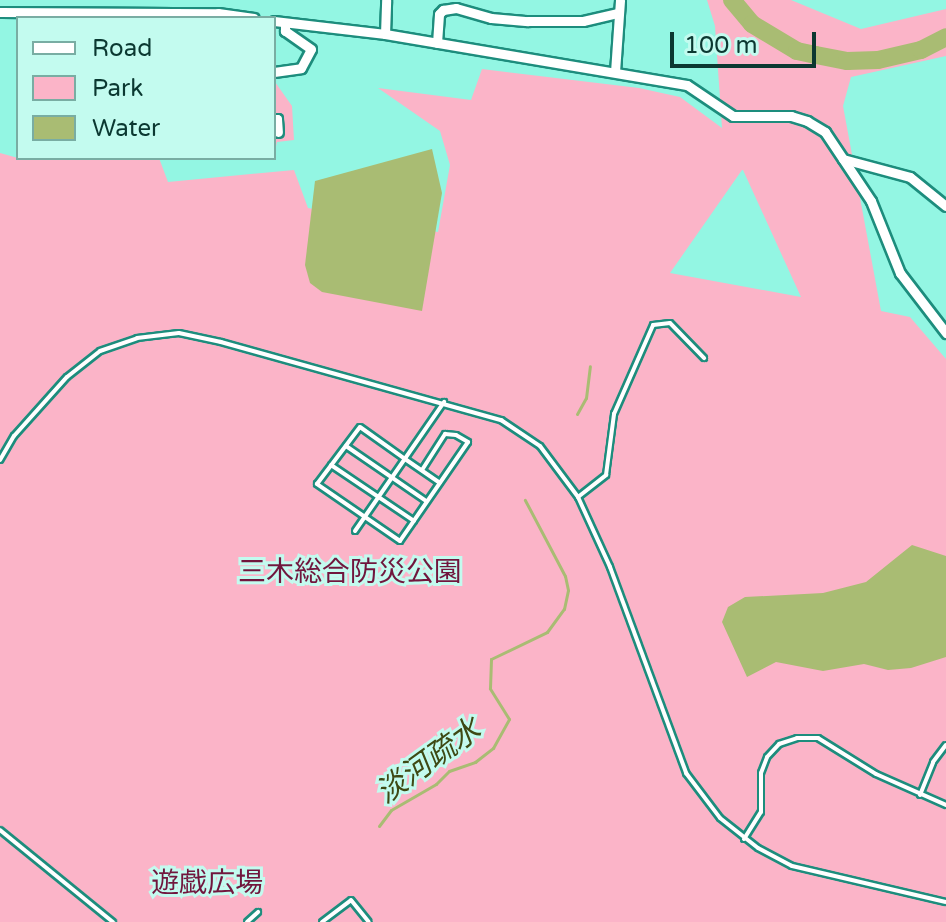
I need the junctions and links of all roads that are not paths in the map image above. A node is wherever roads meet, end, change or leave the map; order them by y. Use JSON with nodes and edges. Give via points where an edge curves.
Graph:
{"nodes":[{"id":1,"x":218,"y":0,"type":"edge"},
{"id":2,"x":386,"y":0,"type":"edge"},
{"id":3,"x":620,"y":0,"type":"edge"},
{"id":4,"x":443,"y":5,"type":"edge"},
{"id":5,"x":0,"y":12,"type":"edge"},
{"id":6,"x":218,"y":13,"type":"junction"},
{"id":7,"x":619,"y":13,"type":"junction"},
{"id":8,"x":240,"y":16,"type":"edge"},
{"id":9,"x":276,"y":21,"type":"edge"},
{"id":10,"x":285,"y":23,"type":"junction"},
{"id":11,"x":385,"y":34,"type":"junction"},
{"id":12,"x":437,"y":43,"type":"junction"},
{"id":13,"x":276,"y":72,"type":"edge"},
{"id":14,"x":615,"y":72,"type":"junction"},
{"id":15,"x":276,"y":119,"type":"edge"},
{"id":16,"x":278,"y":132,"type":"dead end"},
{"id":17,"x":843,"y":159,"type":"junction"},
{"id":18,"x":946,"y":206,"type":"edge"},
{"id":19,"x":946,"y":333,"type":"edge"},
{"id":20,"x":704,"y":358,"type":"dead end"},
{"id":21,"x":444,"y":402,"type":"junction"},
{"id":22,"x":346,"y":446,"type":"junction"},
{"id":23,"x":405,"y":459,"type":"junction"},
{"id":24,"x":0,"y":460,"type":"edge"},
{"id":25,"x":331,"y":465,"type":"junction"},
{"id":26,"x":422,"y":470,"type":"junction"},
{"id":27,"x":392,"y":477,"type":"junction"},
{"id":28,"x":440,"y":483,"type":"junction"},
{"id":29,"x":378,"y":497,"type":"junction"},
{"id":30,"x":578,"y":497,"type":"junction"},
{"id":31,"x":427,"y":501,"type":"junction"},
{"id":32,"x":365,"y":516,"type":"junction"},
{"id":33,"x":414,"y":521,"type":"junction"},
{"id":34,"x":355,"y":531,"type":"dead end"},
{"id":35,"x":946,"y":745,"type":"edge"},
{"id":36,"x":920,"y":795,"type":"junction"},
{"id":37,"x":946,"y":805,"type":"edge"},
{"id":38,"x":0,"y":830,"type":"edge"},
{"id":39,"x":744,"y":839,"type":"junction"},
{"id":40,"x":946,"y":902,"type":"edge"},
{"id":41,"x":258,"y":912,"type":"dead end"},
{"id":42,"x":332,"y":914,"type":"junction"},
{"id":43,"x":113,"y":922,"type":"edge"},
{"id":44,"x":247,"y":922,"type":"edge"},
{"id":45,"x":322,"y":922,"type":"edge"},
{"id":46,"x":338,"y":922,"type":"edge"},
{"id":47,"x":369,"y":922,"type":"edge"}],
"edges":[{"from":1,"to":6,"type":"street"},
{"from":2,"to":11,"type":"street"},
{"from":3,"to":7,"type":"street"},
{"from":4,"to":7,"type":"street","via":[[528,21],[583,21]]},
{"from":4,"to":12,"type":"street"},
{"from":5,"to":6,"type":"street"},
{"from":6,"to":8,"type":"street"},
{"from":7,"to":14,"type":"street"},
{"from":9,"to":10,"type":"street"},
{"from":10,"to":11,"type":"street"},
{"from":10,"to":13,"type":"street","via":[[285,31],[311,49],[301,68]]},
{"from":11,"to":12,"type":"street"},
{"from":12,"to":14,"type":"street"},
{"from":14,"to":17,"type":"street","via":[[687,85],[733,116],[807,121],[825,132]]},
{"from":15,"to":16,"type":"street"},
{"from":17,"to":18,"type":"street","via":[[910,177]]},
{"from":17,"to":19,"type":"street","via":[[871,201],[900,273]]},
{"from":20,"to":30,"type":"lane","via":[[670,323],[653,325],[614,414],[606,475]]},
{"from":21,"to":23,"type":"lane"},
{"from":21,"to":24,"type":"lane","via":[[179,333],[137,338],[100,351],[67,377],[14,436]]},
{"from":21,"to":30,"type":"lane","via":[[521,430],[553,460]]},
{"from":22,"to":23,"type":"lane","via":[[360,427]]},
{"from":22,"to":25,"type":"lane"},
{"from":22,"to":27,"type":"lane"},
{"from":23,"to":26,"type":"lane"},
{"from":23,"to":27,"type":"lane"},
{"from":25,"to":29,"type":"lane"},
{"from":25,"to":32,"type":"lane","via":[[317,484]]},
{"from":26,"to":28,"type":"lane"},
{"from":26,"to":28,"type":"lane","via":[[445,434],[468,442]]},
{"from":27,"to":29,"type":"lane"},
{"from":27,"to":31,"type":"lane"},
{"from":28,"to":31,"type":"lane"},
{"from":29,"to":32,"type":"lane"},
{"from":29,"to":33,"type":"lane"},
{"from":30,"to":39,"type":"lane","via":[[610,567],[686,773],[716,814]]},
{"from":31,"to":33,"type":"lane"},
{"from":32,"to":33,"type":"lane","via":[[400,541]]},
{"from":32,"to":34,"type":"lane"},
{"from":35,"to":36,"type":"lane"},
{"from":36,"to":37,"type":"lane"},
{"from":36,"to":39,"type":"lane","via":[[818,738],[792,738],[764,763],[761,812]]},
{"from":38,"to":43,"type":"lane"},
{"from":39,"to":40,"type":"lane","via":[[806,870]]},
{"from":41,"to":44,"type":"lane"},
{"from":42,"to":45,"type":"lane"},
{"from":42,"to":46,"type":"lane"},
{"from":42,"to":47,"type":"lane","via":[[351,900]]}]}
